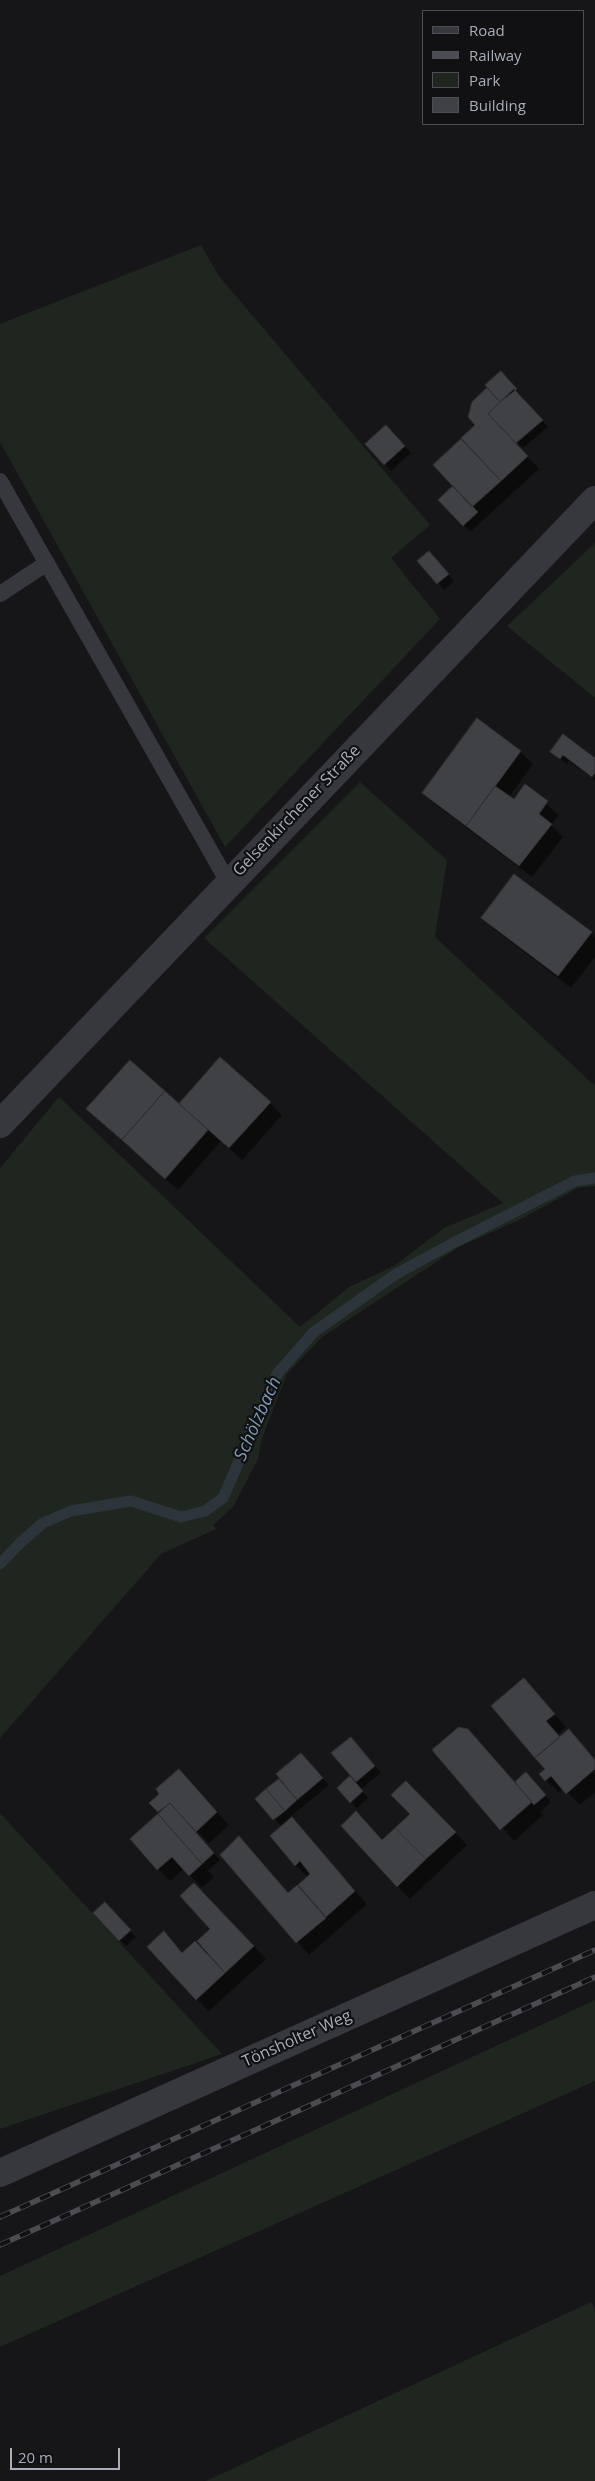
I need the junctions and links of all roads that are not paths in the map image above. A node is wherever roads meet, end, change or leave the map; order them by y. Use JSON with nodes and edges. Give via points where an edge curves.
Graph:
{"nodes":[{"id":1,"x":0,"y":481,"type":"edge"},
{"id":2,"x":595,"y":500,"type":"edge"},
{"id":3,"x":47,"y":563,"type":"junction"},
{"id":4,"x":0,"y":594,"type":"edge"},
{"id":5,"x":228,"y":882,"type":"junction"},
{"id":6,"x":0,"y":1124,"type":"edge"},
{"id":7,"x":595,"y":1905,"type":"edge"},
{"id":8,"x":0,"y":2173,"type":"edge"}],
"edges":[{"from":1,"to":3,"type":"lane"},
{"from":2,"to":5,"type":"street","name":"Gelsenkirchener Straße"},
{"from":3,"to":4,"type":"lane"},
{"from":3,"to":5,"type":"lane"},
{"from":5,"to":6,"type":"street","name":"Gelsenkirchener Straße"},
{"from":7,"to":8,"type":"street","name":"Tönsholter Weg"}]}
